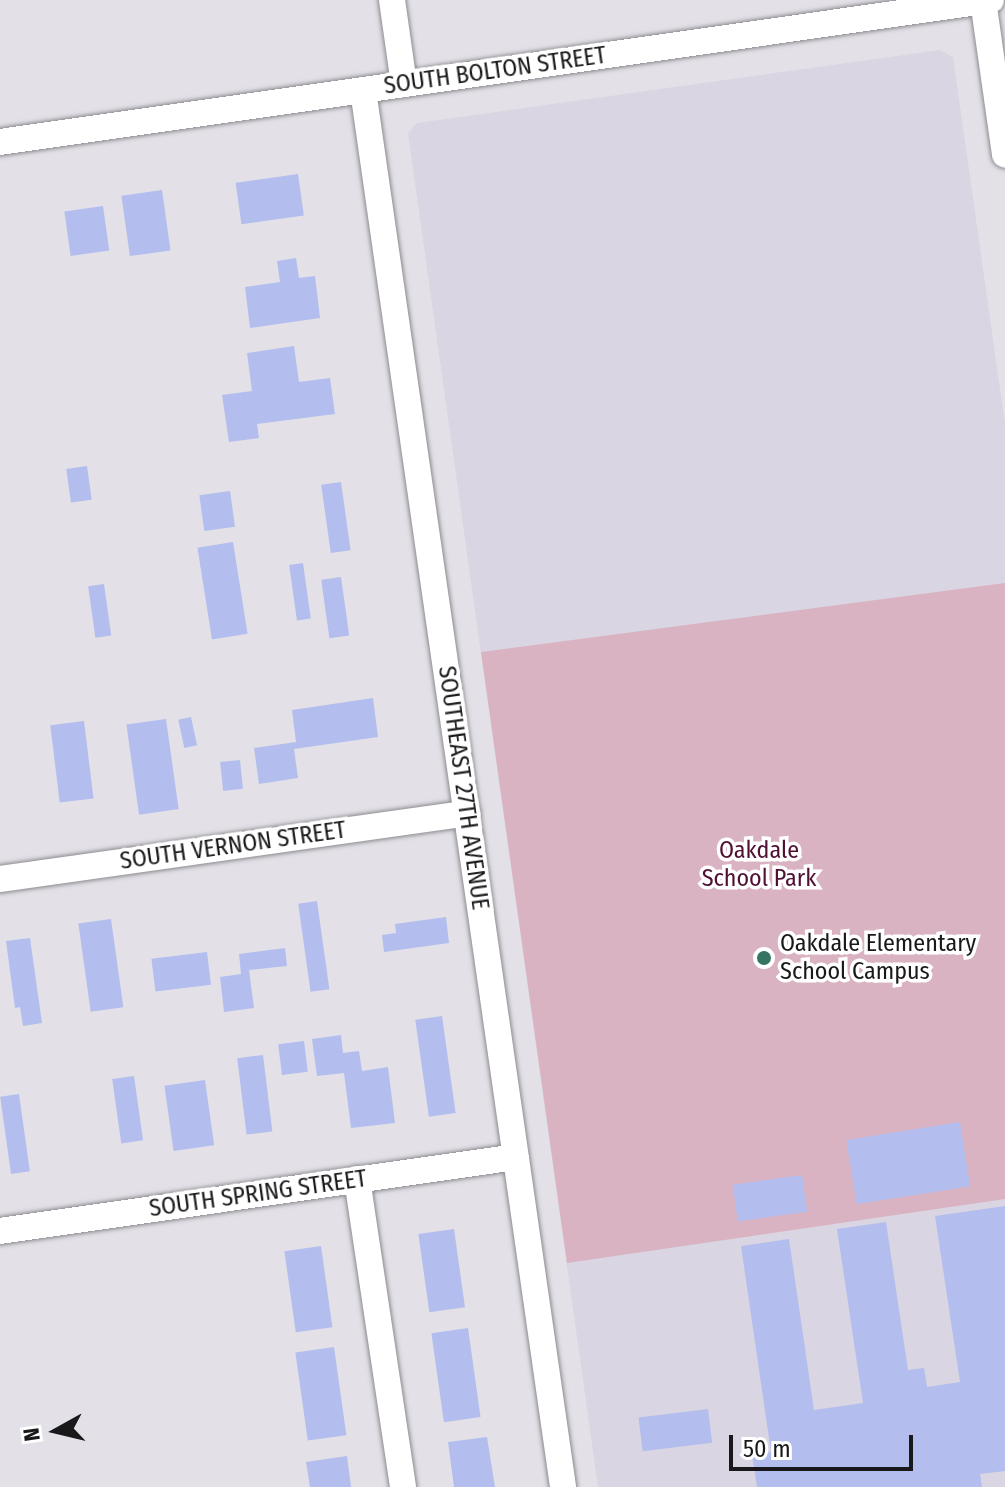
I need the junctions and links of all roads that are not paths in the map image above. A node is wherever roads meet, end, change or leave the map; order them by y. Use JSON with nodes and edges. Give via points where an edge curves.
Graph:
{"nodes":[{"id":1,"x":392,"y":0,"type":"edge"},
{"id":2,"x":986,"y":0,"type":"edge"},
{"id":3,"x":404,"y":84,"type":"junction"},
{"id":4,"x":363,"y":90,"type":"junction"},
{"id":5,"x":0,"y":142,"type":"edge"},
{"id":6,"x":1005,"y":154,"type":"edge"},
{"id":7,"x":467,"y":813,"type":"junction"},
{"id":8,"x":0,"y":879,"type":"edge"},
{"id":9,"x":516,"y":1157,"type":"junction"},
{"id":10,"x":357,"y":1179,"type":"junction"},
{"id":11,"x":0,"y":1231,"type":"edge"},
{"id":12,"x":403,"y":1487,"type":"edge"},
{"id":13,"x":563,"y":1487,"type":"edge"}],
"edges":[{"from":1,"to":3,"type":"street"},
{"from":2,"to":3,"type":"street","name":"SOUTH BOLTON STREET"},
{"from":2,"to":6,"type":"street"},
{"from":3,"to":4,"type":"street","name":"SOUTH BOLTON STREET"},
{"from":4,"to":5,"type":"street","name":"SOUTH BOLTON STREET"},
{"from":4,"to":7,"type":"street","name":"SOUTHEAST 27TH AVENUE"},
{"from":7,"to":8,"type":"street","name":"SOUTH VERNON STREET"},
{"from":7,"to":9,"type":"street","name":"SOUTHEAST 27TH AVENUE"},
{"from":9,"to":10,"type":"street","name":"SOUTH SPRING STREET"},
{"from":9,"to":13,"type":"street","name":"SOUTHEAST 27TH AVENUE"},
{"from":10,"to":11,"type":"street","name":"SOUTH SPRING STREET"},
{"from":10,"to":12,"type":"street"}]}
